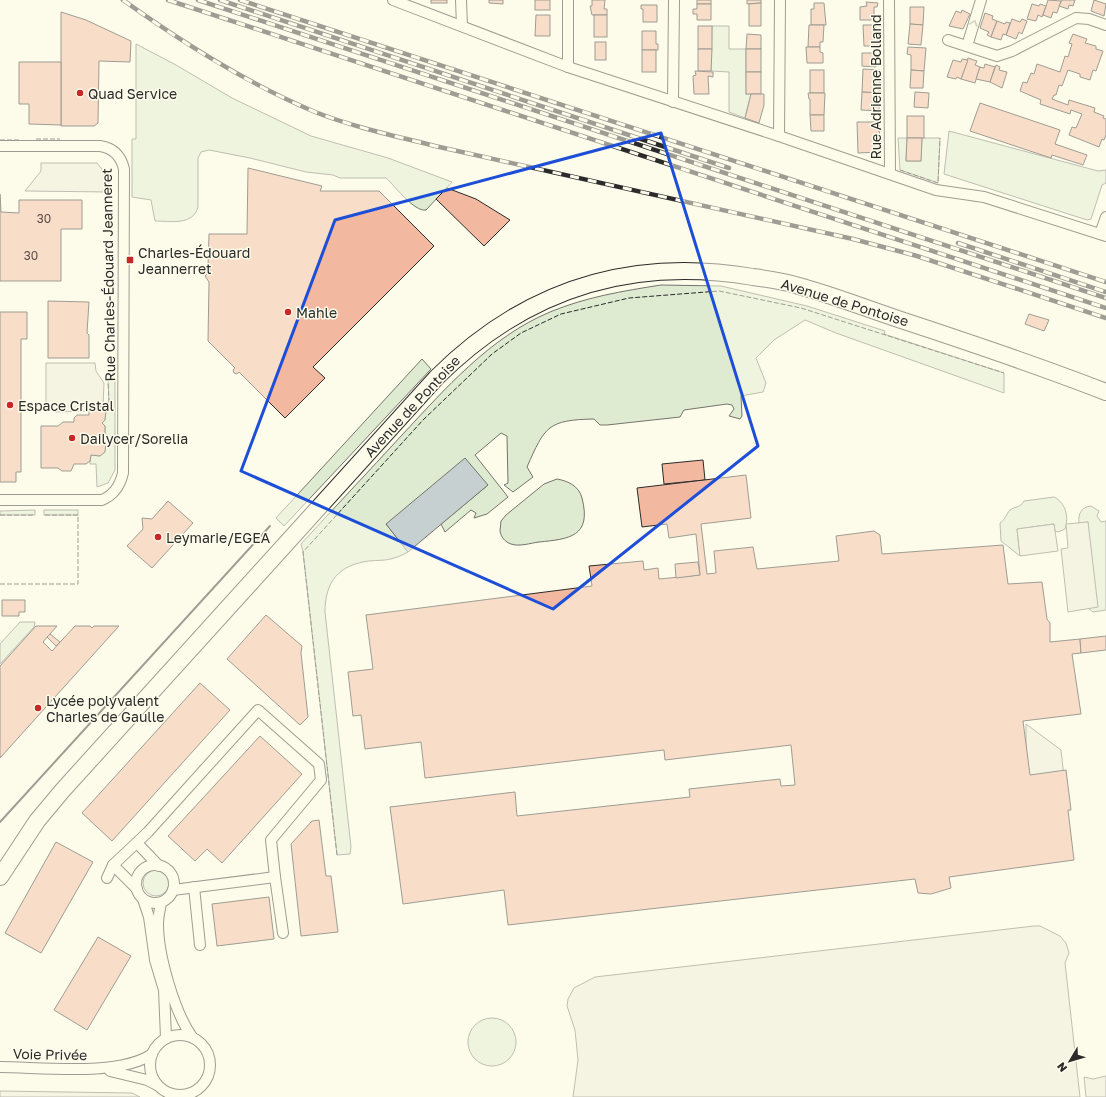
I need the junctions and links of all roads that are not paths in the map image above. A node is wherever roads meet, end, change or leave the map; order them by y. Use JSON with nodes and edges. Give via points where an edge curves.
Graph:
{"nodes":[{"id":1,"x":393,"y":0,"type":"edge"},
{"id":2,"x":461,"y":0,"type":"edge"},
{"id":3,"x":568,"y":0,"type":"edge"},
{"id":4,"x":674,"y":0,"type":"edge"},
{"id":5,"x":780,"y":0,"type":"edge"},
{"id":6,"x":889,"y":0,"type":"edge"},
{"id":7,"x":981,"y":0,"type":"edge"},
{"id":8,"x":1106,"y":25,"type":"edge"},
{"id":9,"x":462,"y":26,"type":"junction"},
{"id":10,"x":948,"y":40,"type":"dead end"},
{"id":11,"x":966,"y":46,"type":"junction"},
{"id":12,"x":568,"y":67,"type":"junction"},
{"id":13,"x":674,"y":102,"type":"junction"},
{"id":14,"x":779,"y":136,"type":"junction"},
{"id":15,"x":0,"y":146,"type":"edge"},
{"id":16,"x":890,"y":174,"type":"junction"},
{"id":17,"x":1106,"y":217,"type":"edge"},
{"id":18,"x":1103,"y":235,"type":"edge"},
{"id":19,"x":1030,"y":362,"type":"junction"},
{"id":20,"x":1106,"y":381,"type":"edge"},
{"id":21,"x":1106,"y":392,"type":"edge"},
{"id":22,"x":0,"y":500,"type":"edge"},
{"id":23,"x":137,"y":842,"type":"junction"},
{"id":24,"x":113,"y":865,"type":"junction"},
{"id":25,"x":159,"y":866,"type":"junction"},
{"id":26,"x":0,"y":877,"type":"edge"},
{"id":27,"x":275,"y":877,"type":"junction"},
{"id":28,"x":107,"y":878,"type":"dead end"},
{"id":29,"x":194,"y":887,"type":"junction"},
{"id":30,"x":137,"y":889,"type":"junction"},
{"id":31,"x":173,"y":890,"type":"junction"},
{"id":32,"x":143,"y":899,"type":"junction"},
{"id":33,"x":161,"y":903,"type":"junction"},
{"id":34,"x":283,"y":933,"type":"dead end"},
{"id":35,"x":200,"y":945,"type":"dead end"},
{"id":36,"x":192,"y":1037,"type":"junction"},
{"id":37,"x":166,"y":1038,"type":"junction"},
{"id":38,"x":152,"y":1054,"type":"junction"},
{"id":39,"x":0,"y":1067,"type":"edge"},
{"id":40,"x":100,"y":1068,"type":"junction"},
{"id":41,"x":159,"y":1086,"type":"junction"}],
"edges":[{"from":1,"to":9,"type":"street","name":"Rue Adrienne Bolland"},
{"from":2,"to":9,"type":"street"},
{"from":3,"to":12,"type":"street"},
{"from":4,"to":13,"type":"street"},
{"from":5,"to":14,"type":"street"},
{"from":6,"to":16,"type":"street","name":"Rue Adrienne Bolland"},
{"from":11,"to":7,"type":"street","one_way":true},
{"from":8,"to":11,"type":"street","via":[[1076,18],[1003,55],[991,55]]},
{"from":9,"to":12,"type":"street","name":"Rue Adrienne Bolland"},
{"from":10,"to":11,"type":"street"},
{"from":12,"to":13,"type":"street","name":"Rue Adrienne Bolland"},
{"from":13,"to":14,"type":"street","name":"Rue Adrienne Bolland"},
{"from":14,"to":16,"type":"street","name":"Rue Adrienne Bolland"},
{"from":15,"to":22,"type":"street","name":"Rue Charles-Édouard Jeanneret","via":[[100,146],[111,149],[118,156],[124,169],[124,279],[123,473],[117,489],[108,498],[94,500]]},
{"from":16,"to":18,"type":"street","name":"Rue Adrienne Bolland","via":[[936,190],[984,198]]},
{"from":17,"to":18,"type":"street"},
{"from":19,"to":20,"type":"main road","name":"Avenue de Pontoise"},
{"from":19,"to":21,"type":"main road","name":"Avenue de Pontoise"},
{"from":19,"to":26,"type":"main road","name":"Avenue de Pontoise","via":[[798,285],[726,272],[644,272],[598,280],[540,302],[505,321],[465,351],[436,378],[62,791],[37,821]]},
{"from":23,"to":24,"type":"street"},
{"from":23,"to":25,"type":"street"},
{"from":23,"to":27,"type":"street","via":[[258,710],[319,764],[321,780],[271,840]]},
{"from":24,"to":28,"type":"street"},
{"from":24,"to":30,"type":"street"},
{"from":25,"to":30,"type":"street","via":[[146,867],[141,871],[136,882]]},
{"from":25,"to":31,"type":"street","via":[[170,872]]},
{"from":27,"to":29,"type":"street"},
{"from":27,"to":34,"type":"street"},
{"from":29,"to":31,"type":"street"},
{"from":29,"to":35,"type":"street"},
{"from":30,"to":32,"type":"street"},
{"from":31,"to":33,"type":"street"},
{"from":32,"to":33,"type":"street"},
{"from":32,"to":37,"type":"street","via":[[149,917],[155,960],[164,990]]},
{"from":33,"to":36,"type":"street","via":[[158,923],[161,955],[181,1018]]},
{"from":36,"to":37,"type":"street","via":[[180,1035]]},
{"from":36,"to":41,"type":"street","via":[[202,1044],[208,1055],[210,1067],[206,1079],[193,1091],[182,1095],[170,1093]]},
{"from":37,"to":38,"type":"street","via":[[158,1044]]},
{"from":38,"to":40,"type":"street","via":[[130,1065]]},
{"from":38,"to":41,"type":"street","via":[[150,1069]]},
{"from":39,"to":40,"type":"street","name":"Voie Privée"},
{"from":40,"to":41,"type":"street"}]}
